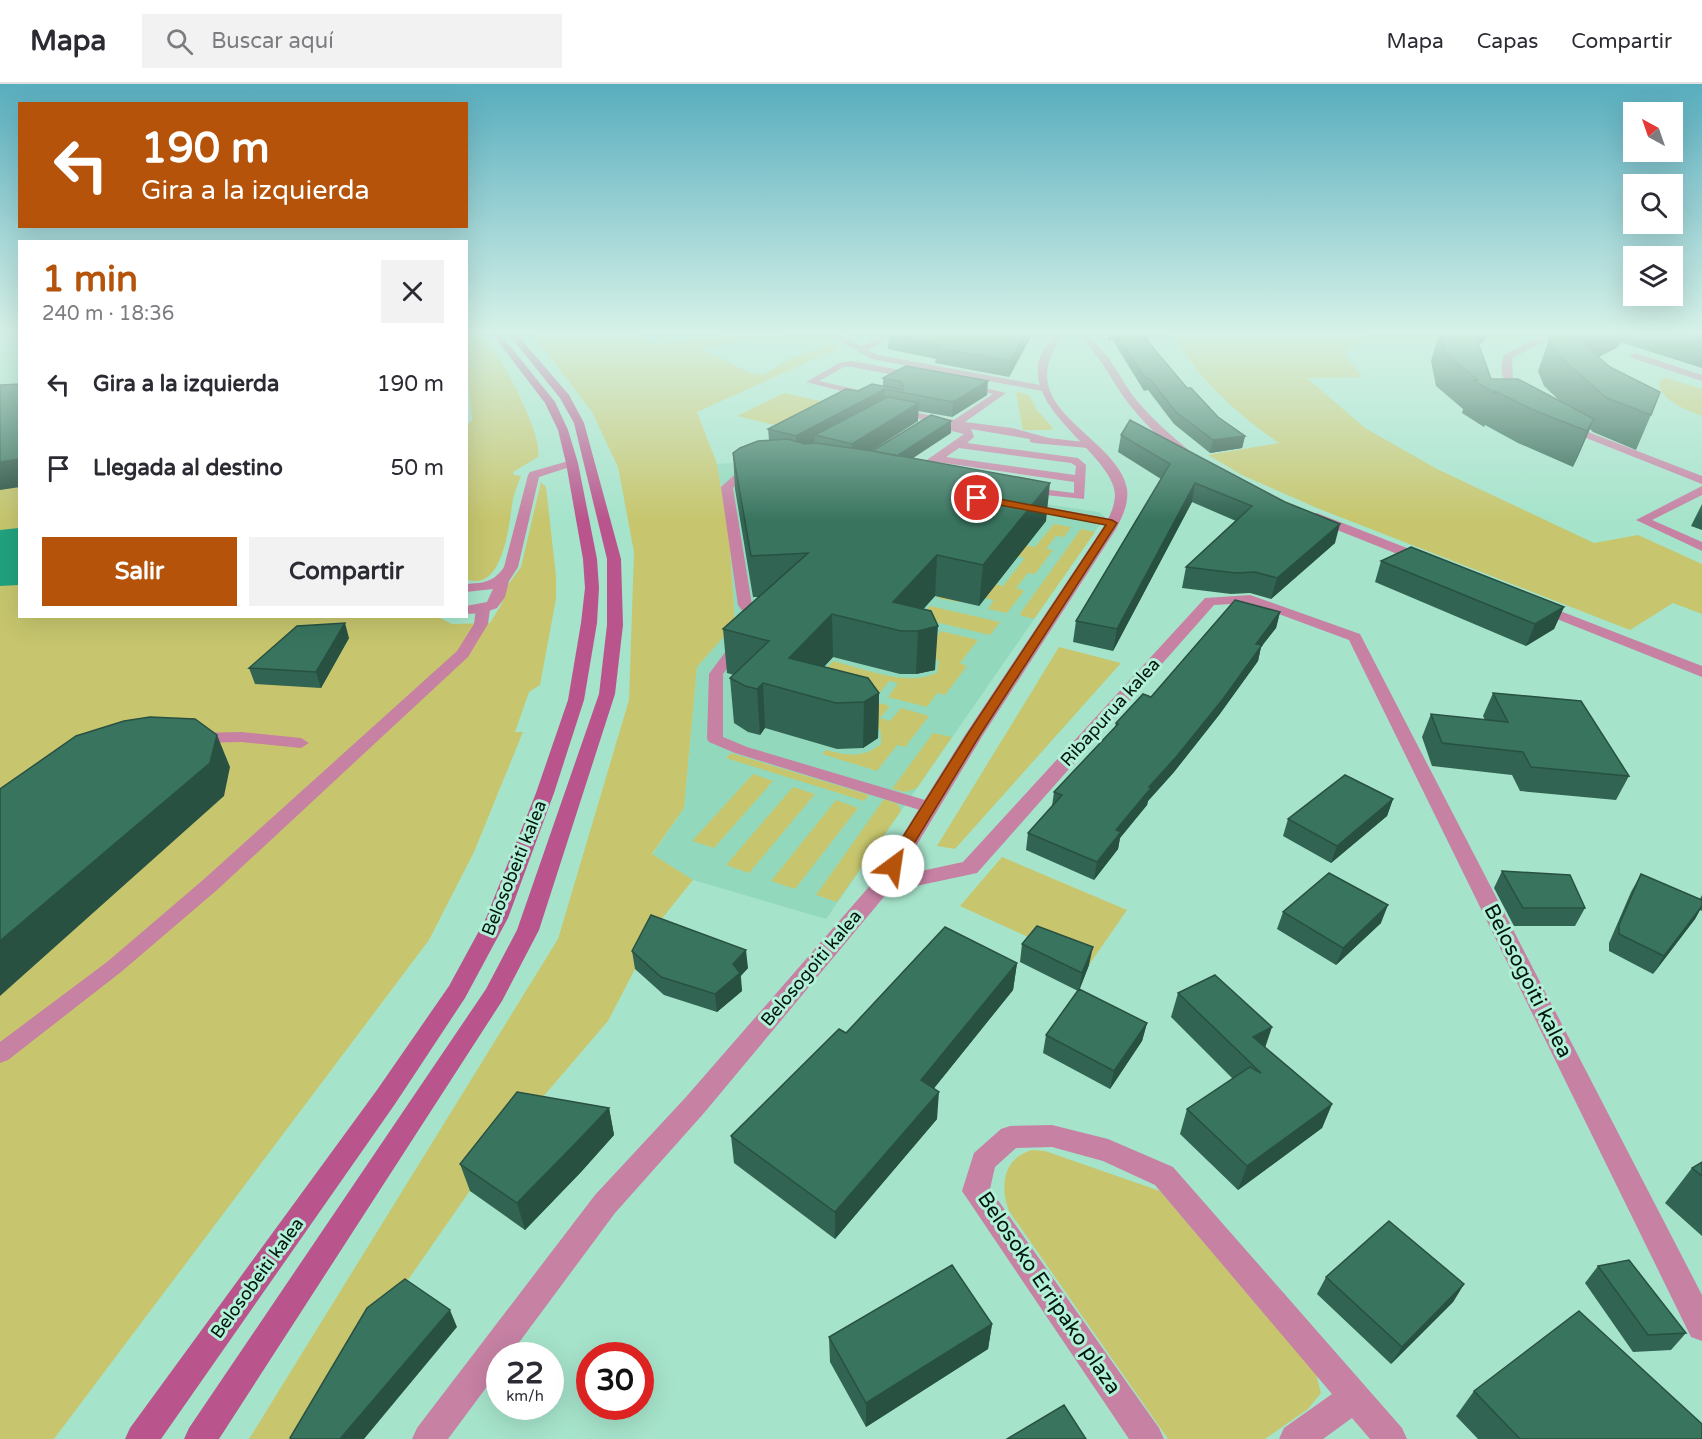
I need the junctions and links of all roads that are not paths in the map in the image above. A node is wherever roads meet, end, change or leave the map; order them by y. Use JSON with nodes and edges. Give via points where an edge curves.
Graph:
{"nodes":[{"id":1,"x":544,"y":394,"type":"edge"},
{"id":2,"x":563,"y":394,"type":"edge"},
{"id":3,"x":863,"y":394,"type":"edge"},
{"id":4,"x":999,"y":394,"type":"edge"},
{"id":5,"x":1047,"y":394,"type":"edge"},
{"id":6,"x":1128,"y":394,"type":"edge"},
{"id":7,"x":1520,"y":394,"type":"edge"},
{"id":8,"x":875,"y":397,"type":"edge"},
{"id":9,"x":898,"y":401,"type":"edge"},
{"id":10,"x":1533,"y":405,"type":"edge"},
{"id":11,"x":1558,"y":421,"type":"edge"},
{"id":12,"x":926,"y":423,"type":"junction"},
{"id":13,"x":957,"y":423,"type":"junction"},
{"id":14,"x":957,"y":445,"type":"junction"},
{"id":15,"x":1088,"y":445,"type":"junction"},
{"id":16,"x":936,"y":459,"type":"junction"},
{"id":17,"x":1199,"y":462,"type":"edge"},
{"id":18,"x":572,"y":463,"type":"junction"},
{"id":19,"x":763,"y":469,"type":"edge"},
{"id":20,"x":937,"y":477,"type":"edge"},
{"id":21,"x":1080,"y":479,"type":"junction"},
{"id":22,"x":1702,"y":480,"type":"edge"},
{"id":23,"x":1008,"y":487,"type":"edge"},
{"id":24,"x":1702,"y":490,"type":"edge"},
{"id":25,"x":1009,"y":507,"type":"edge"},
{"id":26,"x":1306,"y":512,"type":"edge"},
{"id":27,"x":1111,"y":526,"type":"junction"},
{"id":28,"x":1702,"y":547,"type":"edge"},
{"id":29,"x":1439,"y":566,"type":"edge"},
{"id":30,"x":502,"y":581,"type":"junction"},
{"id":31,"x":468,"y":588,"type":"edge"},
{"id":32,"x":1528,"y":602,"type":"edge"},
{"id":33,"x":475,"y":609,"type":"edge"},
{"id":34,"x":1355,"y":637,"type":"joint"},
{"id":35,"x":1702,"y":672,"type":"edge"},
{"id":36,"x":182,"y":738,"type":"edge"},
{"id":37,"x":301,"y":743,"type":"dead end"},
{"id":38,"x":929,"y":807,"type":"junction"},
{"id":39,"x":881,"y":886,"type":"junction"},
{"id":40,"x":0,"y":1054,"type":"edge"},
{"id":41,"x":1702,"y":1326,"type":"edge"},
{"id":42,"x":1355,"y":1397,"type":"junction"},
{"id":43,"x":141,"y":1439,"type":"edge"},
{"id":44,"x":200,"y":1439,"type":"edge"},
{"id":45,"x":428,"y":1439,"type":"edge"},
{"id":46,"x":1148,"y":1439,"type":"edge"},
{"id":47,"x":1295,"y":1439,"type":"edge"},
{"id":48,"x":1391,"y":1439,"type":"edge"}],
"edges":[{"from":1,"to":18,"type":"main road","name":"Belosobeiti kalea","via":[[563,430]]},
{"from":2,"to":44,"type":"main road","name":"Belosobeiti kalea","via":[[579,423],[614,559],[615,625],[607,694],[528,930],[494,995]]},
{"from":3,"to":8,"type":"lane"},
{"from":4,"to":13,"type":"lane"},
{"from":5,"to":15,"type":"street","name":"Belosogoiti kalea","via":[[1052,406]]},
{"from":6,"to":17,"type":"street","via":[[1153,426]]},
{"from":7,"to":10,"type":"street"},
{"from":9,"to":12,"type":"lane","via":[[886,409]]},
{"from":11,"to":22,"type":"street"},
{"from":12,"to":13,"type":"lane"},
{"from":12,"to":14,"type":"lane","via":[[966,430],[969,436]]},
{"from":13,"to":15,"type":"lane","via":[[1000,436]]},
{"from":14,"to":16,"type":"lane"},
{"from":14,"to":21,"type":"lane","via":[[1074,460],[1081,465]]},
{"from":15,"to":27,"type":"street","name":"Belosogoiti kalea","via":[[1119,480],[1122,504]]},
{"from":16,"to":20,"type":"lane","via":[[914,474]]},
{"from":16,"to":21,"type":"lane"},
{"from":18,"to":30,"type":"street","via":[[539,472],[531,480],[514,558]]},
{"from":18,"to":43,"type":"main road","name":"Belosobeiti kalea","via":[[592,588],[584,656],[576,700],[497,918],[457,992],[386,1097]]},
{"from":19,"to":38,"type":"lane","via":[[744,474],[727,487],[745,605],[756,620],[716,674],[716,739]]},
{"from":21,"to":23,"type":"lane","via":[[1080,497]]},
{"from":24,"to":28,"type":"street","via":[[1642,520]]},
{"from":25,"to":27,"type":"lane"},
{"from":26,"to":29,"type":"street"},
{"from":27,"to":38,"type":"street","name":"Belosogoiti kalea"},
{"from":30,"to":31,"type":"street"},
{"from":30,"to":33,"type":"street","via":[[492,605]]},
{"from":32,"to":35,"type":"street"},
{"from":33,"to":40,"type":"lane","via":[[481,624],[463,654],[210,885],[114,967]]},
{"from":34,"to":39,"type":"street","name":"Ribapurua kalea","via":[[1250,598],[1210,601],[970,868]]},
{"from":34,"to":41,"type":"street","name":"Belosogoiti kalea"},
{"from":36,"to":37,"type":"lane"},
{"from":38,"to":39,"type":"street","name":"Belosogoiti kalea"},
{"from":39,"to":45,"type":"street","name":"Belosogoiti kalea","via":[[695,1105],[605,1204]]},
{"from":42,"to":46,"type":"street","name":"Belosoko Erripako plaza","via":[[1164,1176],[1108,1151],[1052,1136],[1010,1137],[983,1161],[976,1191]]},
{"from":42,"to":47,"type":"street"},
{"from":42,"to":48,"type":"street","name":"Belosoko Erripako plaza"}]}
